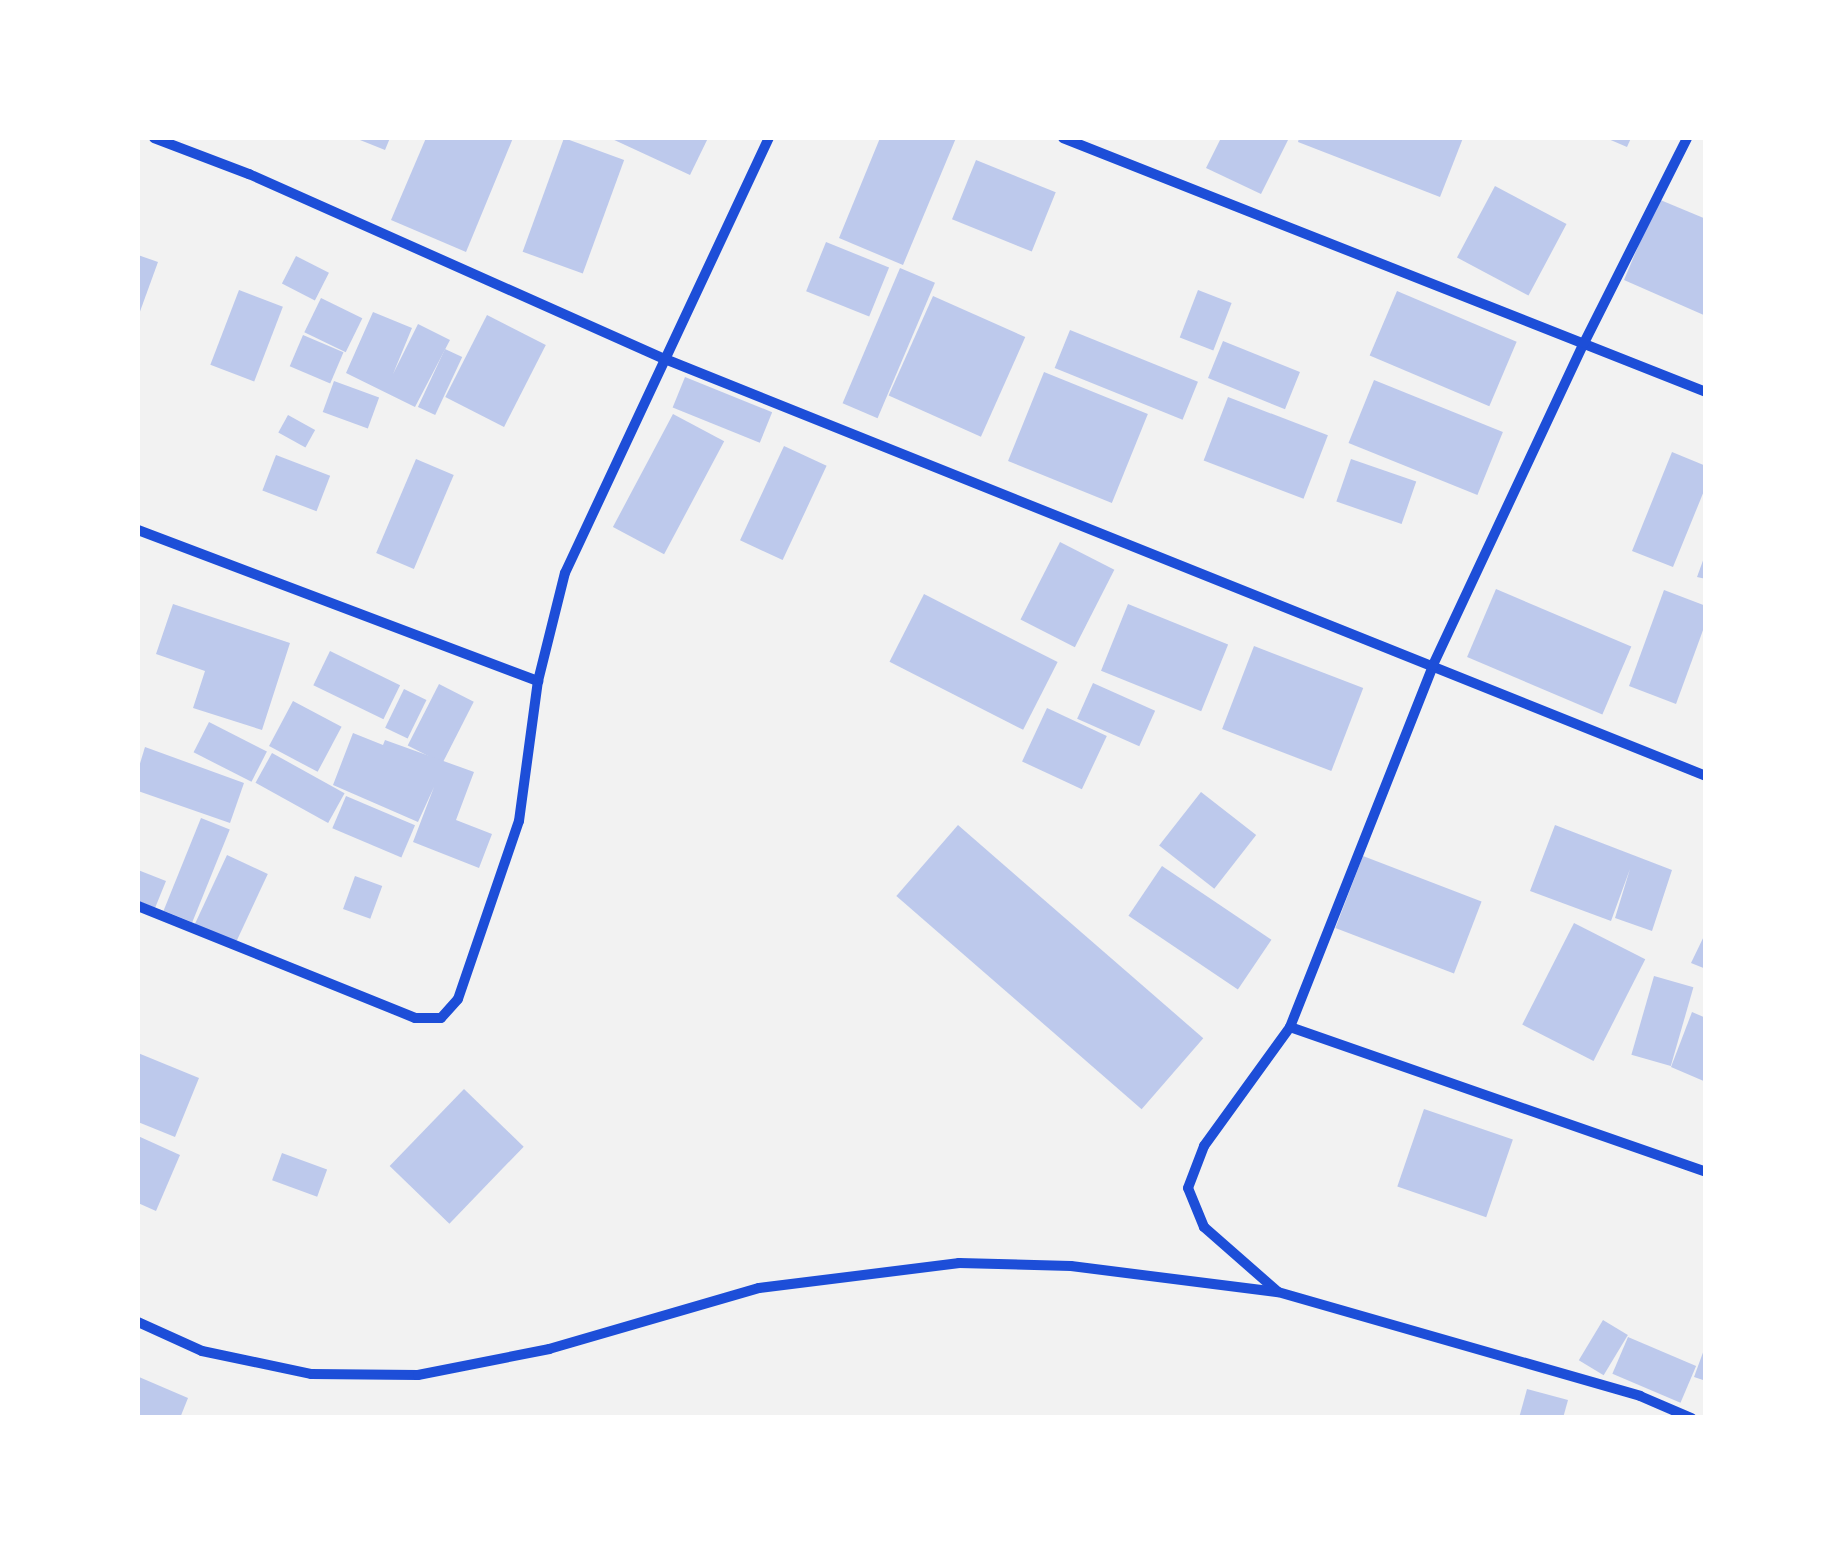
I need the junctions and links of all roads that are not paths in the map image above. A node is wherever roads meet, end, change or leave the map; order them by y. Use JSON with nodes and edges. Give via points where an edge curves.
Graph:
{"nodes":[{"id":1,"x":154,"y":138,"type":"edge"},
{"id":2,"x":769,"y":138,"type":"edge"},
{"id":3,"x":1062,"y":138,"type":"edge"},
{"id":4,"x":1688,"y":138,"type":"edge"},
{"id":5,"x":1584,"y":343,"type":"junction"},
{"id":6,"x":664,"y":359,"type":"junction"},
{"id":7,"x":1706,"y":392,"type":"edge"},
{"id":8,"x":138,"y":530,"type":"edge"},
{"id":9,"x":1433,"y":665,"type":"junction"},
{"id":10,"x":538,"y":682,"type":"junction"},
{"id":11,"x":1706,"y":776,"type":"edge"},
{"id":12,"x":138,"y":906,"type":"edge"},
{"id":13,"x":1290,"y":1027,"type":"junction"},
{"id":14,"x":1706,"y":1172,"type":"edge"},
{"id":15,"x":1278,"y":1292,"type":"junction"},
{"id":16,"x":138,"y":1322,"type":"edge"},
{"id":17,"x":1691,"y":1418,"type":"edge"}],
"edges":[{"from":1,"to":6,"type":"street"},
{"from":2,"to":6,"type":"street"},
{"from":3,"to":5,"type":"street"},
{"from":4,"to":5,"type":"street"},
{"from":5,"to":7,"type":"street"},
{"from":5,"to":9,"type":"street"},
{"from":6,"to":9,"type":"street"},
{"from":6,"to":10,"type":"street","via":[[565,573]]},
{"from":8,"to":10,"type":"street"},
{"from":9,"to":11,"type":"street"},
{"from":9,"to":13,"type":"street"},
{"from":10,"to":12,"type":"street","via":[[519,821],[458,999],[441,1018],[415,1018]]},
{"from":13,"to":14,"type":"street"},
{"from":13,"to":15,"type":"street","via":[[1204,1146],[1188,1188],[1204,1227]]},
{"from":15,"to":16,"type":"street","via":[[1071,1266],[959,1262],[759,1288],[549,1349],[418,1375],[311,1374],[202,1351]]},
{"from":15,"to":17,"type":"street","via":[[1640,1396]]}]}
